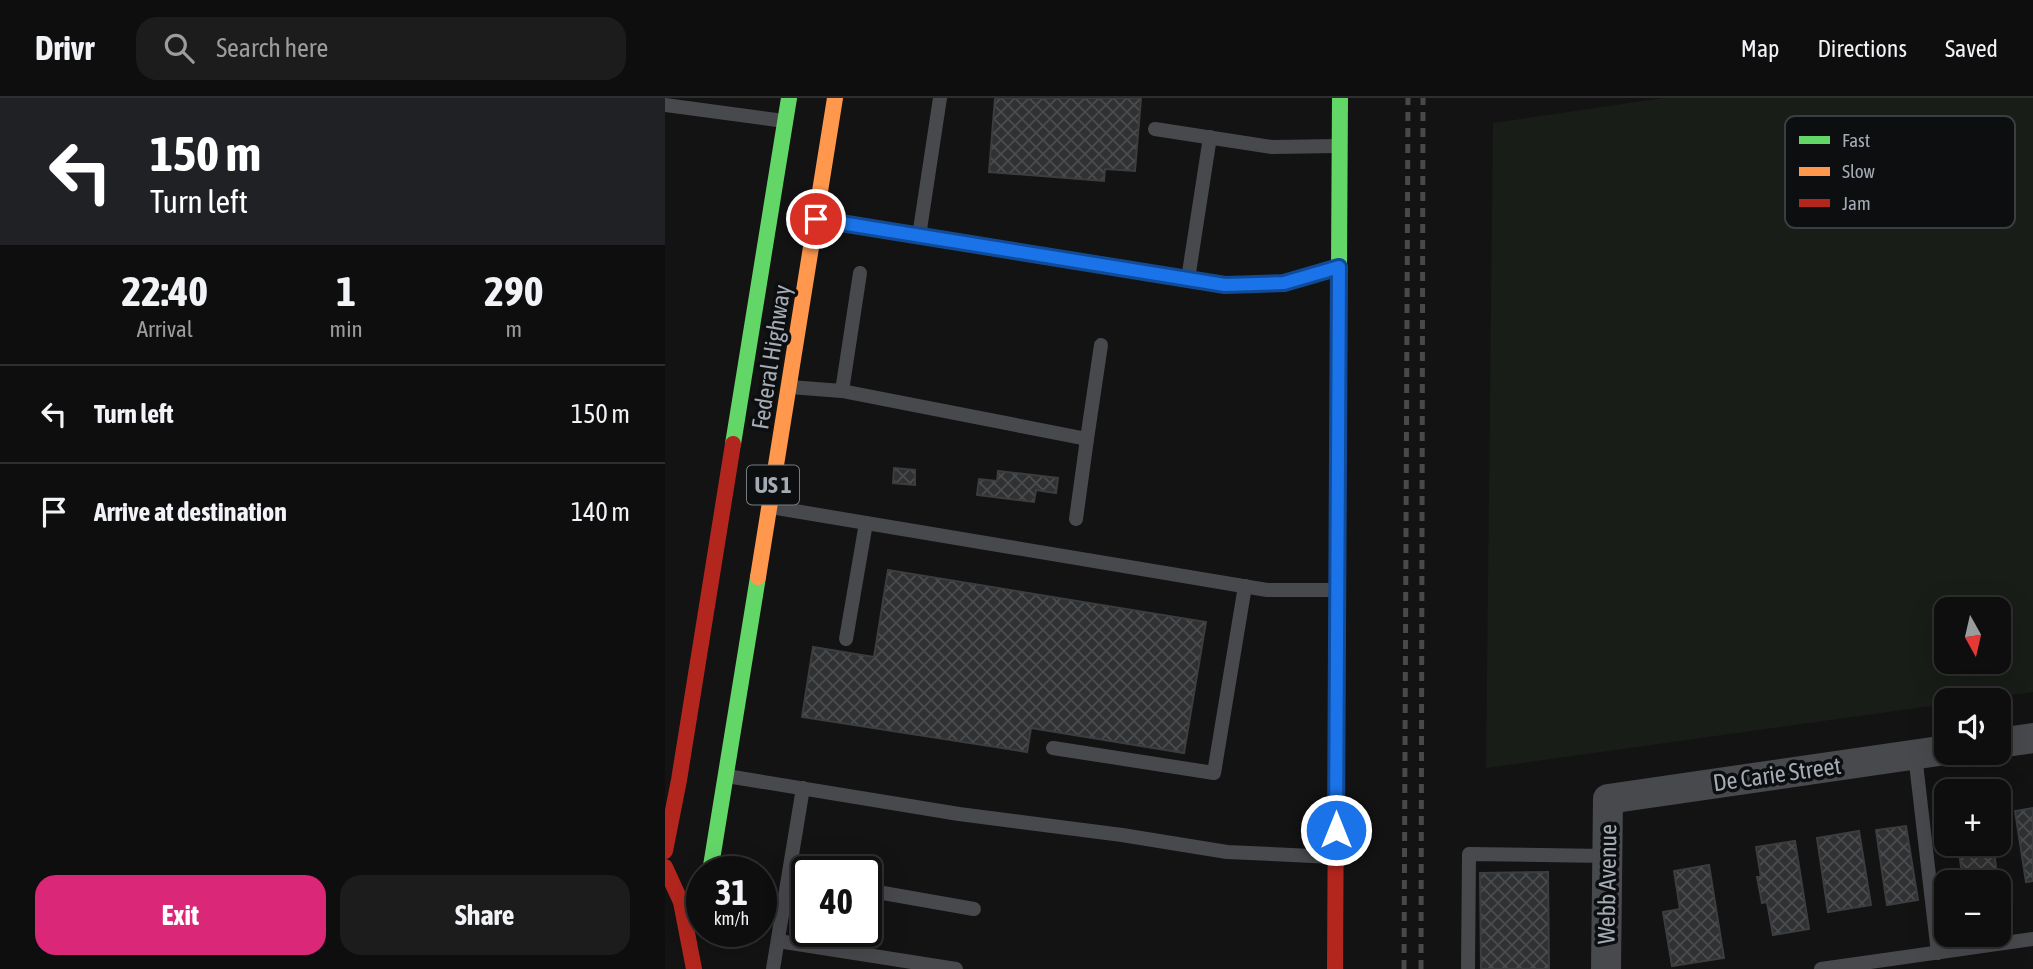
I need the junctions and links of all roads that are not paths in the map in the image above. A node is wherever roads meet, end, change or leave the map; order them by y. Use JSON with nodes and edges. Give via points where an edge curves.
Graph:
{"nodes":[{"id":1,"x":789,"y":98,"type":"edge"},
{"id":2,"x":835,"y":98,"type":"edge"},
{"id":3,"x":940,"y":98,"type":"edge"},
{"id":4,"x":1340,"y":98,"type":"edge"},
{"id":5,"x":711,"y":104,"type":"edge"},
{"id":6,"x":665,"y":105,"type":"edge"},
{"id":7,"x":786,"y":121,"type":"junction"},
{"id":8,"x":1155,"y":129,"type":"dead end"},
{"id":9,"x":1210,"y":137,"type":"junction"},
{"id":10,"x":1339,"y":146,"type":"junction"},
{"id":11,"x":816,"y":219,"type":"junction"},
{"id":12,"x":919,"y":236,"type":"junction"},
{"id":13,"x":1339,"y":267,"type":"junction"},
{"id":14,"x":860,"y":273,"type":"dead end"},
{"id":15,"x":1188,"y":279,"type":"junction"},
{"id":16,"x":1101,"y":345,"type":"dead end"},
{"id":17,"x":790,"y":387,"type":"junction"},
{"id":18,"x":842,"y":391,"type":"junction"},
{"id":19,"x":1087,"y":439,"type":"junction"},
{"id":20,"x":769,"y":507,"type":"junction"},
{"id":21,"x":1076,"y":519,"type":"dead end"},
{"id":22,"x":866,"y":523,"type":"junction"},
{"id":23,"x":1245,"y":586,"type":"junction"},
{"id":24,"x":1337,"y":590,"type":"junction"},
{"id":25,"x":846,"y":639,"type":"dead end"},
{"id":26,"x":2033,"y":738,"type":"edge"},
{"id":27,"x":2011,"y":741,"type":"edge"},
{"id":28,"x":1052,"y":747,"type":"dead end"},
{"id":29,"x":1934,"y":752,"type":"edge"},
{"id":30,"x":1915,"y":755,"type":"junction"},
{"id":31,"x":726,"y":775,"type":"junction"},
{"id":32,"x":672,"y":778,"type":"edge"},
{"id":33,"x":803,"y":788,"type":"junction"},
{"id":34,"x":1608,"y":799,"type":"joint"},
{"id":35,"x":691,"y":815,"type":"dead end"},
{"id":36,"x":665,"y":851,"type":"edge"},
{"id":37,"x":709,"y":856,"type":"edge"},
{"id":38,"x":1607,"y":856,"type":"junction"},
{"id":39,"x":1336,"y":857,"type":"junction"},
{"id":40,"x":665,"y":867,"type":"edge"},
{"id":41,"x":789,"y":877,"type":"joint"},
{"id":42,"x":882,"y":893,"type":"edge"},
{"id":43,"x":974,"y":909,"type":"dead end"},
{"id":44,"x":2033,"y":939,"type":"edge"},
{"id":45,"x":778,"y":941,"type":"junction"},
{"id":46,"x":698,"y":947,"type":"edge"},
{"id":47,"x":1938,"y":953,"type":"junction"},
{"id":48,"x":694,"y":969,"type":"edge"},
{"id":49,"x":773,"y":969,"type":"edge"},
{"id":50,"x":956,"y":969,"type":"edge"},
{"id":51,"x":1335,"y":969,"type":"edge"},
{"id":52,"x":1468,"y":969,"type":"edge"},
{"id":53,"x":1606,"y":969,"type":"edge"},
{"id":54,"x":1821,"y":969,"type":"edge"}],
"edges":[{"from":1,"to":7,"type":"main road","name":"Federal Highway","number":"US 1"},
{"from":2,"to":11,"type":"main road","name":"Federal Highway","number":"US 1"},
{"from":3,"to":12,"type":"lane"},
{"from":4,"to":10,"type":"main road"},
{"from":5,"to":6,"type":"lane"},
{"from":5,"to":7,"type":"lane"},
{"from":7,"to":32,"type":"main road","name":"Federal Highway","number":"US 1"},
{"from":8,"to":9,"type":"lane"},
{"from":9,"to":10,"type":"lane","via":[[1272,146]]},
{"from":9,"to":15,"type":"lane"},
{"from":10,"to":13,"type":"main road"},
{"from":11,"to":12,"type":"lane"},
{"from":11,"to":17,"type":"main road","name":"Federal Highway","number":"US 1"},
{"from":12,"to":15,"type":"lane"},
{"from":13,"to":15,"type":"lane","via":[[1284,283],[1225,285]]},
{"from":13,"to":24,"type":"main road"},
{"from":14,"to":18,"type":"lane"},
{"from":16,"to":19,"type":"lane"},
{"from":17,"to":18,"type":"lane"},
{"from":17,"to":20,"type":"main road","name":"Federal Highway","number":"US 1"},
{"from":18,"to":19,"type":"lane"},
{"from":19,"to":21,"type":"lane"},
{"from":20,"to":22,"type":"lane"},
{"from":20,"to":31,"type":"main road","name":"Federal Highway","number":"US 1"},
{"from":22,"to":23,"type":"lane"},
{"from":22,"to":25,"type":"lane"},
{"from":23,"to":24,"type":"lane"},
{"from":23,"to":28,"type":"lane","via":[[1214,773]]},
{"from":24,"to":39,"type":"main road"},
{"from":26,"to":27,"type":"street"},
{"from":29,"to":30,"type":"street","name":"De Carie Street"},
{"from":30,"to":34,"type":"street","name":"De Carie Street"},
{"from":30,"to":47,"type":"lane"},
{"from":31,"to":33,"type":"lane"},
{"from":31,"to":37,"type":"main road","name":"Federal Highway","number":"US 1","via":[[708,843]]},
{"from":32,"to":35,"type":"main road"},
{"from":32,"to":36,"type":"main road","name":"Federal Highway","number":"US 1"},
{"from":33,"to":39,"type":"lane","via":[[1227,852]]},
{"from":33,"to":41,"type":"lane"},
{"from":34,"to":38,"type":"street","name":"Webb Avenue"},
{"from":38,"to":52,"type":"lane","via":[[1469,855]]},
{"from":38,"to":53,"type":"street","name":"Webb Avenue"},
{"from":39,"to":51,"type":"main road"},
{"from":40,"to":48,"type":"main road","via":[[681,902]]},
{"from":41,"to":45,"type":"lane"},
{"from":42,"to":43,"type":"lane"},
{"from":44,"to":47,"type":"lane"},
{"from":45,"to":49,"type":"lane"},
{"from":45,"to":50,"type":"lane"},
{"from":46,"to":48,"type":"main road"},
{"from":47,"to":54,"type":"lane"}]}
